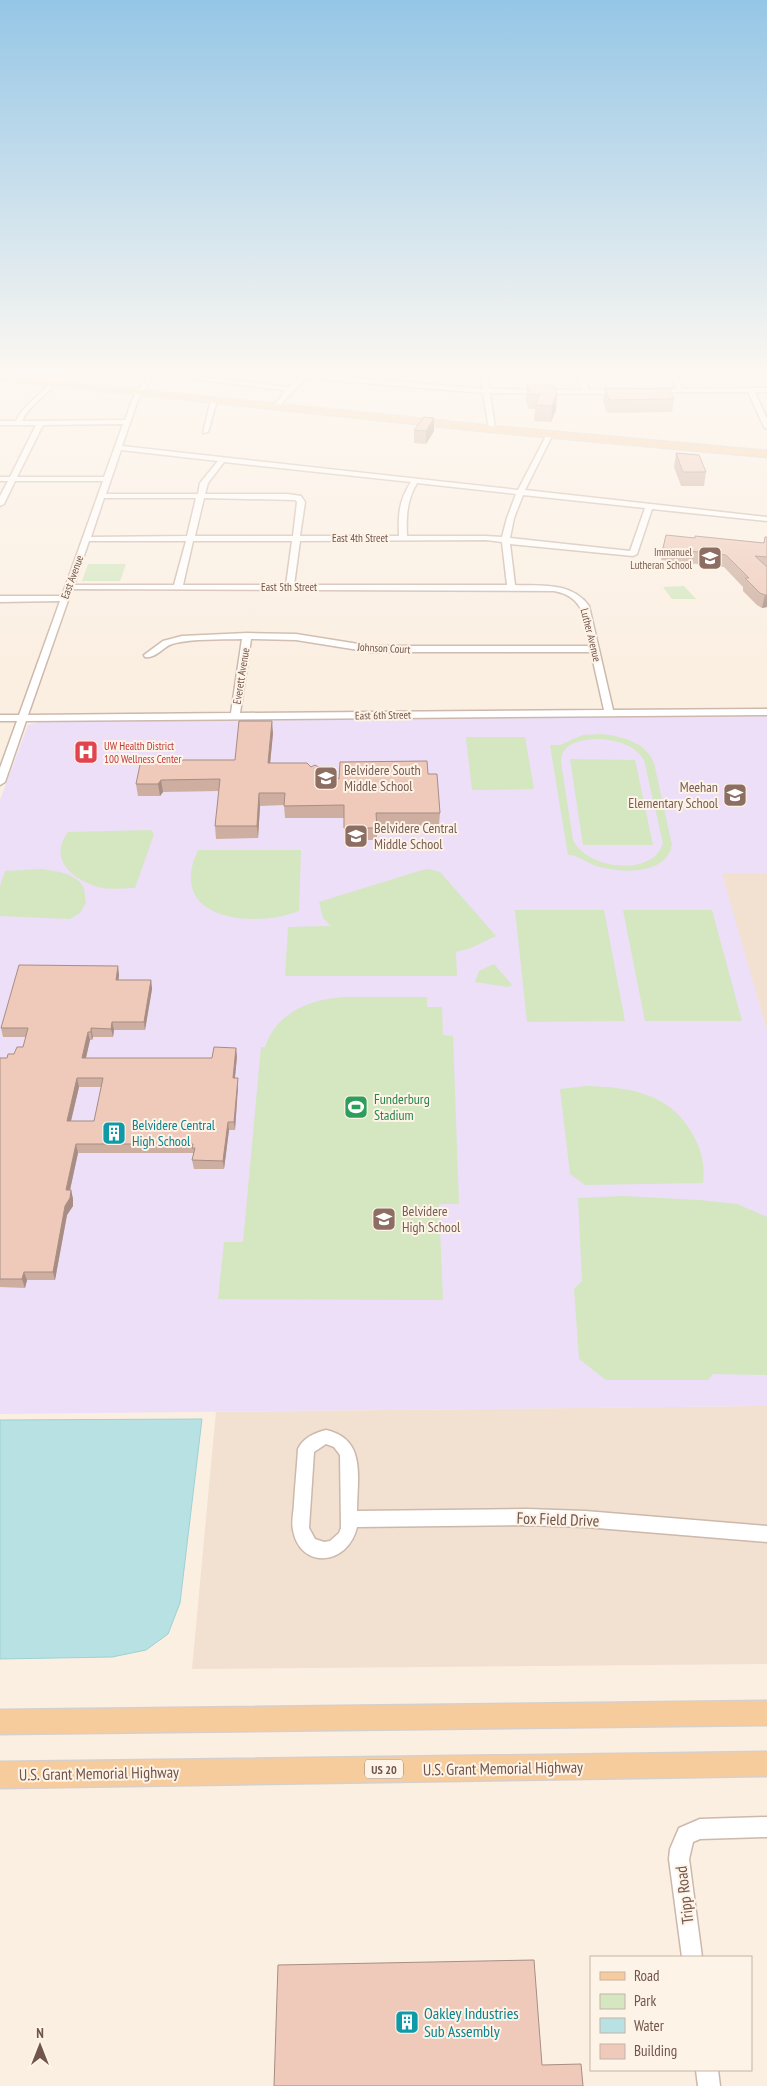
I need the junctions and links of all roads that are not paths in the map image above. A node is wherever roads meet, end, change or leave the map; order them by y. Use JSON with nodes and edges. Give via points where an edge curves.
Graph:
{"nodes":[{"id":1,"x":16,"y":472,"type":"edge"},
{"id":2,"x":109,"y":472,"type":"edge"},
{"id":3,"x":212,"y":472,"type":"edge"},
{"id":4,"x":336,"y":472,"type":"edge"},
{"id":5,"x":532,"y":472,"type":"edge"},
{"id":6,"x":0,"y":479,"type":"edge"},
{"id":7,"x":13,"y":479,"type":"junction"},
{"id":8,"x":107,"y":479,"type":"junction"},
{"id":9,"x":416,"y":481,"type":"junction"},
{"id":10,"x":522,"y":494,"type":"junction"},
{"id":11,"x":102,"y":496,"type":"junction"},
{"id":12,"x":201,"y":496,"type":"junction"},
{"id":13,"x":0,"y":504,"type":"edge"},
{"id":14,"x":649,"y":507,"type":"junction"},
{"id":15,"x":767,"y":519,"type":"edge"},
{"id":16,"x":403,"y":538,"type":"junction"},
{"id":17,"x":86,"y":539,"type":"junction"},
{"id":18,"x":191,"y":539,"type":"junction"},
{"id":19,"x":296,"y":539,"type":"junction"},
{"id":20,"x":506,"y":539,"type":"junction"},
{"id":21,"x":178,"y":587,"type":"junction"},
{"id":22,"x":290,"y":587,"type":"junction"},
{"id":23,"x":68,"y":588,"type":"junction"},
{"id":24,"x":511,"y":588,"type":"junction"},
{"id":25,"x":64,"y":598,"type":"junction"},
{"id":26,"x":0,"y":599,"type":"edge"},
{"id":27,"x":247,"y":636,"type":"junction"},
{"id":28,"x":595,"y":649,"type":"junction"},
{"id":29,"x":148,"y":654,"type":"dead end"},
{"id":30,"x":767,"y":712,"type":"edge"},
{"id":31,"x":609,"y":713,"type":"junction"},
{"id":32,"x":235,"y":716,"type":"junction"},
{"id":33,"x":0,"y":718,"type":"edge"},
{"id":34,"x":23,"y":718,"type":"junction"},
{"id":35,"x":0,"y":782,"type":"edge"},
{"id":36,"x":349,"y":1519,"type":"junction"},
{"id":37,"x":767,"y":1534,"type":"edge"},
{"id":38,"x":767,"y":1713,"type":"edge"},
{"id":39,"x":0,"y":1722,"type":"edge"},
{"id":40,"x":767,"y":1764,"type":"edge"},
{"id":41,"x":0,"y":1775,"type":"edge"},
{"id":42,"x":767,"y":1826,"type":"edge"},
{"id":43,"x":692,"y":1956,"type":"edge"},
{"id":44,"x":707,"y":2071,"type":"edge"},
{"id":45,"x":709,"y":2086,"type":"edge"}],
"edges":[{"from":1,"to":7,"type":"street"},
{"from":2,"to":8,"type":"street","name":"East Avenue"},
{"from":3,"to":12,"type":"street","via":[[204,483]]},
{"from":4,"to":9,"type":"street"},
{"from":5,"to":10,"type":"street"},
{"from":6,"to":7,"type":"street"},
{"from":7,"to":8,"type":"street"},
{"from":7,"to":13,"type":"street"},
{"from":8,"to":11,"type":"street","name":"East Avenue"},
{"from":9,"to":10,"type":"street"},
{"from":9,"to":16,"type":"street","via":[[402,506]]},
{"from":10,"to":14,"type":"street"},
{"from":10,"to":20,"type":"street"},
{"from":11,"to":12,"type":"street"},
{"from":11,"to":17,"type":"street","name":"East Avenue"},
{"from":12,"to":18,"type":"street"},
{"from":12,"to":19,"type":"street","via":[[298,498],[301,502]]},
{"from":14,"to":15,"type":"street"},
{"from":14,"to":20,"type":"street","name":"East 4th Street","via":[[634,554]]},
{"from":16,"to":19,"type":"street","name":"East 4th Street"},
{"from":16,"to":20,"type":"street","name":"East 4th Street"},
{"from":17,"to":18,"type":"street","name":"East 4th Street"},
{"from":17,"to":23,"type":"street","name":"East Avenue"},
{"from":18,"to":19,"type":"street","name":"East 4th Street"},
{"from":18,"to":21,"type":"street"},
{"from":19,"to":22,"type":"street"},
{"from":20,"to":24,"type":"street"},
{"from":21,"to":22,"type":"street","name":"East 5th Street"},
{"from":21,"to":23,"type":"street","name":"East 5th Street"},
{"from":22,"to":24,"type":"street","name":"East 5th Street"},
{"from":23,"to":25,"type":"street","name":"East Avenue"},
{"from":24,"to":28,"type":"street","name":"Luther Avenue","via":[[549,588],[577,597],[585,606]]},
{"from":25,"to":26,"type":"street"},
{"from":25,"to":34,"type":"street","name":"East Avenue"},
{"from":27,"to":28,"type":"street","name":"Johnson Court","via":[[296,636],[371,649]]},
{"from":27,"to":29,"type":"street","name":"Johnson Court","via":[[182,638]]},
{"from":27,"to":32,"type":"street","name":"Everett Avenue"},
{"from":28,"to":31,"type":"street","name":"Luther Avenue"},
{"from":30,"to":31,"type":"street","name":"East 6th Street"},
{"from":31,"to":32,"type":"street","name":"East 6th Street"},
{"from":32,"to":34,"type":"street","name":"East 6th Street"},
{"from":33,"to":34,"type":"street","name":"East 6th Street"},
{"from":34,"to":35,"type":"street","name":"East Avenue"},
{"from":36,"to":36,"type":"street","via":[[347,1449],[335,1439],[318,1439],[306,1449],[302,1535],[314,1549],[332,1550],[345,1540]]},
{"from":36,"to":37,"type":"street","name":"Fox Field Drive","via":[[575,1518]]},
{"from":38,"to":39,"type":"main road"},
{"from":40,"to":41,"type":"main road","name":"U.S. Grant Memorial Highway","number":"US 20"},
{"from":42,"to":43,"type":"street","name":"Tripp Road","via":[[700,1829],[686,1835],[679,1859]]},
{"from":44,"to":45,"type":"street"}]}
